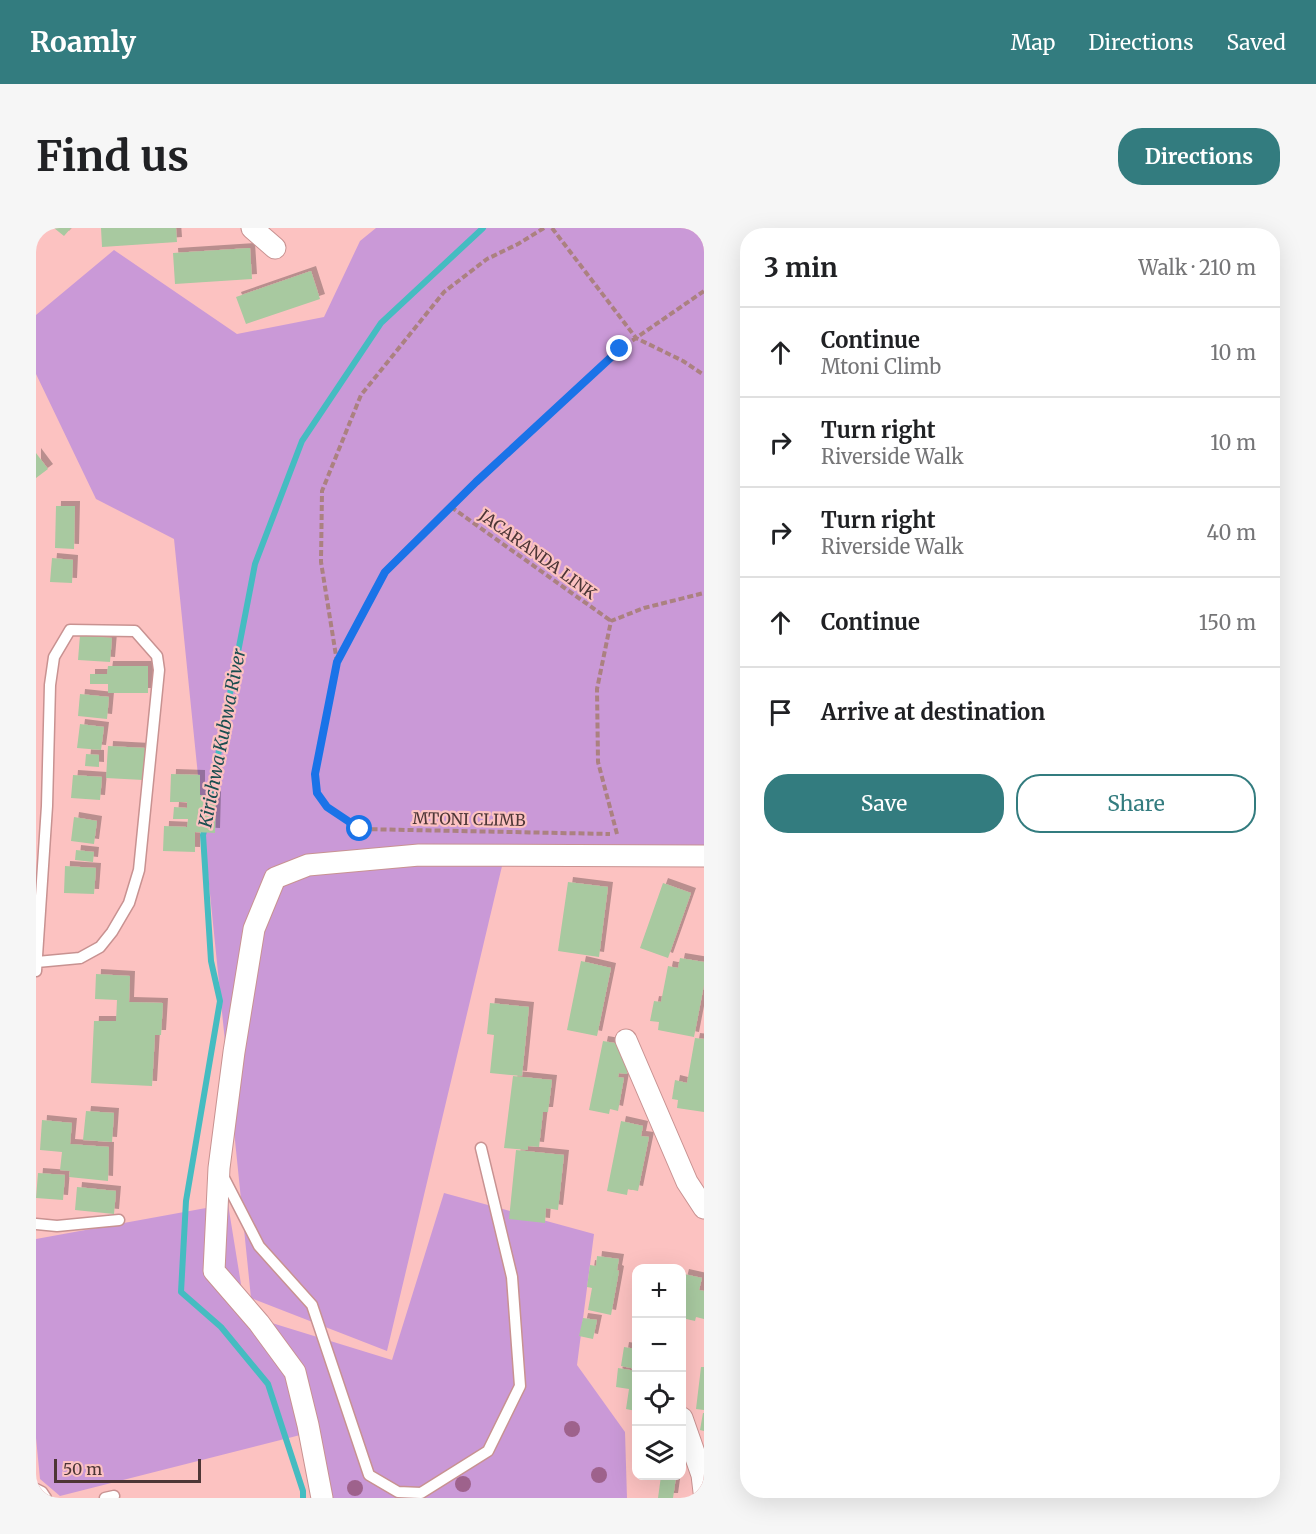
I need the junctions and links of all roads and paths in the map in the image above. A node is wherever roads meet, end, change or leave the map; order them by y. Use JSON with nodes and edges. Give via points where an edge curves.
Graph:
{"nodes":[{"id":1,"x":252,"y":228,"type":"edge"},
{"id":2,"x":544,"y":228,"type":"edge"},
{"id":3,"x":552,"y":228,"type":"edge"},
{"id":4,"x":275,"y":248,"type":"dead end"},
{"id":5,"x":704,"y":291,"type":"edge"},
{"id":6,"x":636,"y":338,"type":"junction"},
{"id":7,"x":704,"y":375,"type":"edge"},
{"id":8,"x":451,"y":507,"type":"junction"},
{"id":9,"x":704,"y":593,"type":"edge"},
{"id":10,"x":611,"y":621,"type":"junction"},
{"id":11,"x":337,"y":662,"type":"junction"},
{"id":12,"x":41,"y":806,"type":"edge"},
{"id":13,"x":704,"y":856,"type":"edge"},
{"id":14,"x":36,"y":967,"type":"edge"},
{"id":15,"x":626,"y":1040,"type":"dead end"},
{"id":16,"x":481,"y":1148,"type":"dead end"},
{"id":17,"x":219,"y":1168,"type":"junction"},
{"id":18,"x":704,"y":1208,"type":"edge"},
{"id":19,"x":119,"y":1220,"type":"dead end"},
{"id":20,"x":36,"y":1224,"type":"edge"},
{"id":21,"x":684,"y":1426,"type":"edge"},
{"id":22,"x":36,"y":1489,"type":"edge"},
{"id":23,"x":704,"y":1492,"type":"edge"},
{"id":24,"x":46,"y":1498,"type":"edge"},
{"id":25,"x":322,"y":1498,"type":"edge"}],
"edges":[{"from":1,"to":4,"type":"street"},
{"from":2,"to":11,"type":"path","via":[[487,259],[444,292],[361,395],[322,491],[321,562]]},
{"from":3,"to":6,"type":"path"},
{"from":5,"to":6,"type":"path"},
{"from":6,"to":7,"type":"path"},
{"from":6,"to":8,"type":"path"},
{"from":8,"to":10,"type":"path","name":"JACARANDA LINK"},
{"from":8,"to":11,"type":"path","via":[[385,572]]},
{"from":9,"to":10,"type":"path"},
{"from":10,"to":11,"type":"path","name":"MTONI CLIMB","via":[[597,689],[598,762],[616,834],[360,829],[327,807],[317,793],[315,774]]},
{"from":12,"to":14,"type":"lane"},
{"from":12,"to":14,"type":"lane","via":[[54,657],[70,630],[135,631],[157,656],[159,670],[139,870],[123,913],[100,947],[80,958]]},
{"from":13,"to":17,"type":"street","via":[[419,855],[308,865],[275,878],[254,929]]},
{"from":15,"to":18,"type":"street","via":[[687,1182]]},
{"from":16,"to":17,"type":"lane","via":[[512,1277],[520,1386],[488,1451],[421,1493],[398,1492],[369,1475],[312,1305],[259,1246]]},
{"from":17,"to":25,"type":"street","via":[[214,1271],[295,1372]]},
{"from":19,"to":20,"type":"lane","via":[[57,1226]]},
{"from":21,"to":23,"type":"street","via":[[702,1474]]},
{"from":22,"to":24,"type":"lane"}]}
